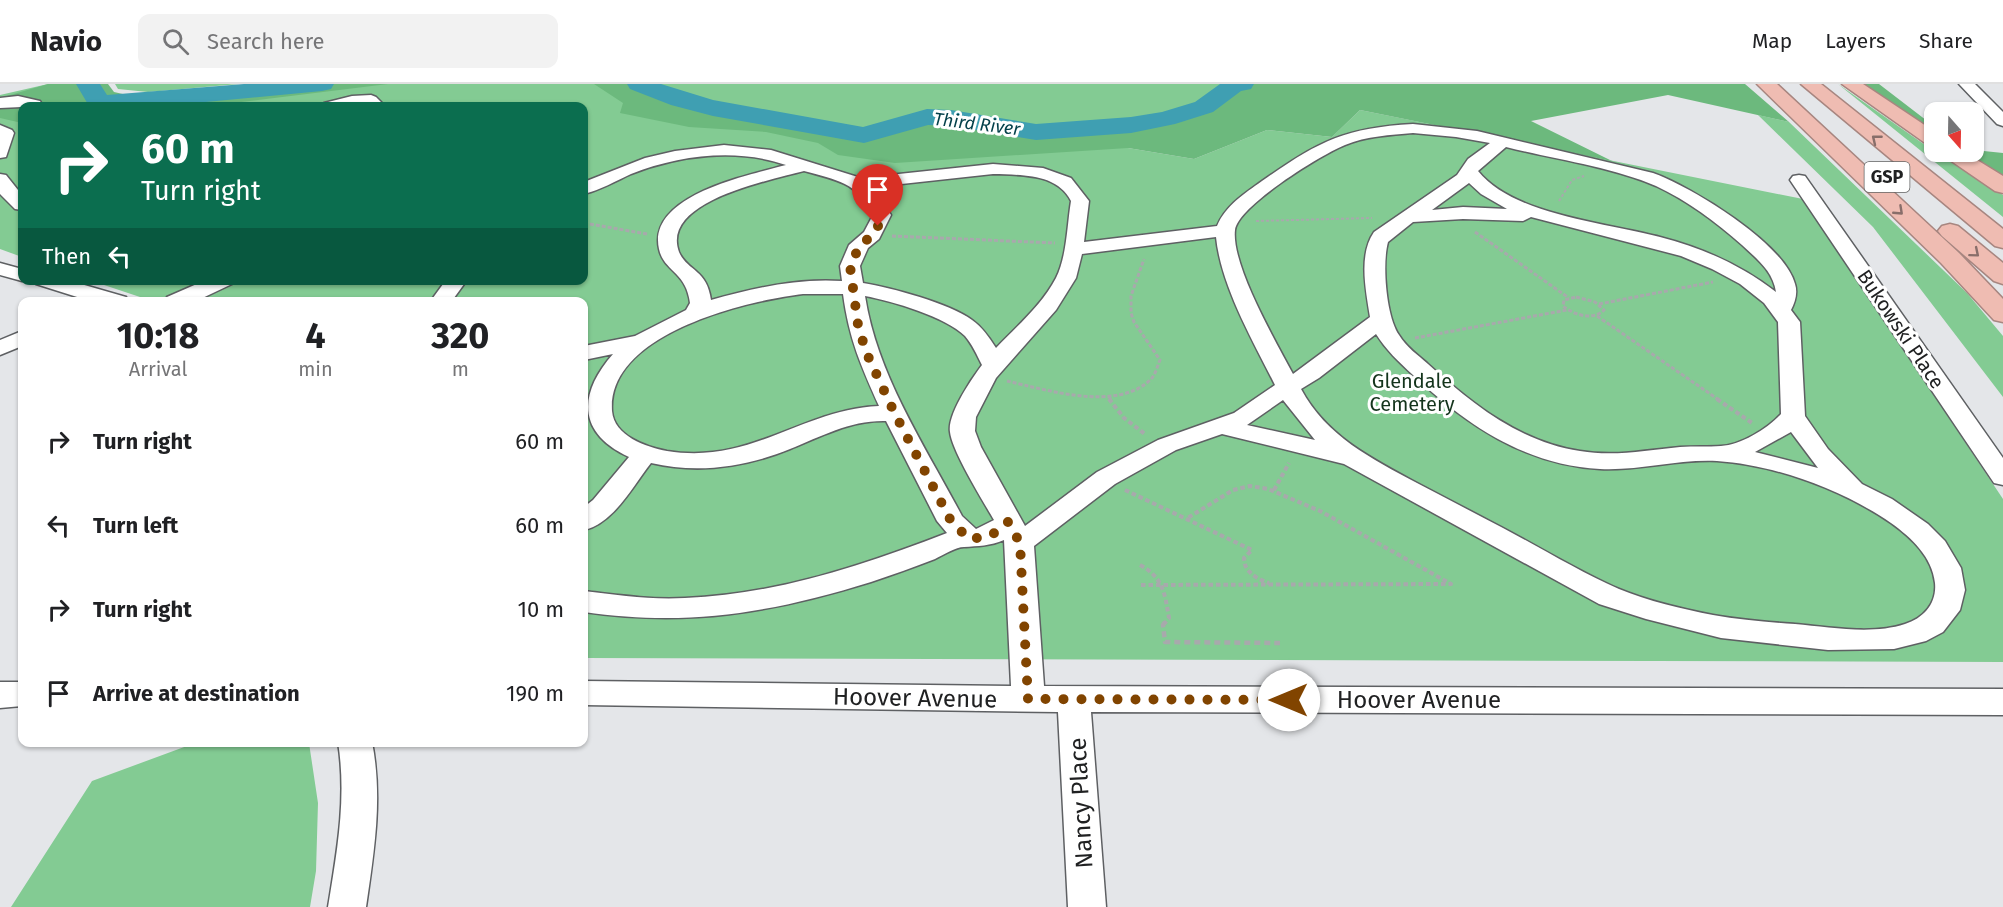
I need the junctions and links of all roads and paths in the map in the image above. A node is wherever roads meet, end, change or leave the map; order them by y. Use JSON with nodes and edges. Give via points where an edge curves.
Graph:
{"nodes":[{"id":1,"x":1766,"y":84,"type":"edge"},
{"id":2,"x":1810,"y":84,"type":"edge"},
{"id":3,"x":1851,"y":84,"type":"edge"},
{"id":4,"x":1967,"y":84,"type":"edge"},
{"id":5,"x":18,"y":102,"type":"edge"},
{"id":6,"x":351,"y":102,"type":"edge"},
{"id":7,"x":373,"y":102,"type":"edge"},
{"id":8,"x":0,"y":103,"type":"edge"},
{"id":9,"x":2003,"y":121,"type":"edge"},
{"id":10,"x":18,"y":127,"type":"edge"},
{"id":11,"x":1924,"y":134,"type":"edge"},
{"id":12,"x":2,"y":141,"type":"edge"},
{"id":13,"x":1502,"y":142,"type":"junction"},
{"id":14,"x":1966,"y":162,"type":"edge"},
{"id":15,"x":1597,"y":164,"type":"junction"},
{"id":16,"x":805,"y":166,"type":"junction"},
{"id":17,"x":1469,"y":171,"type":"junction"},
{"id":18,"x":1799,"y":180,"type":"dead end"},
{"id":19,"x":861,"y":183,"type":"junction"},
{"id":20,"x":10,"y":184,"type":"edge"},
{"id":21,"x":2003,"y":186,"type":"edge"},
{"id":22,"x":588,"y":187,"type":"edge"},
{"id":23,"x":18,"y":198,"type":"edge"},
{"id":24,"x":1450,"y":214,"type":"junction"},
{"id":25,"x":1407,"y":217,"type":"junction"},
{"id":26,"x":1547,"y":217,"type":"junction"},
{"id":27,"x":588,"y":224,"type":"edge"},
{"id":28,"x":1226,"y":225,"type":"junction"},
{"id":29,"x":872,"y":236,"type":"junction"},
{"id":30,"x":2003,"y":241,"type":"edge"},
{"id":31,"x":1140,"y":242,"type":"junction"},
{"id":32,"x":666,"y":243,"type":"junction"},
{"id":33,"x":1074,"y":247,"type":"junction"},
{"id":34,"x":0,"y":268,"type":"edge"},
{"id":35,"x":18,"y":274,"type":"edge"},
{"id":36,"x":2003,"y":276,"type":"edge"},
{"id":37,"x":1743,"y":277,"type":"junction"},
{"id":38,"x":60,"y":285,"type":"edge"},
{"id":39,"x":214,"y":285,"type":"edge"},
{"id":40,"x":453,"y":285,"type":"edge"},
{"id":41,"x":853,"y":288,"type":"junction"},
{"id":42,"x":99,"y":297,"type":"edge"},
{"id":43,"x":186,"y":297,"type":"edge"},
{"id":44,"x":444,"y":297,"type":"edge"},
{"id":45,"x":1569,"y":298,"type":"junction"},
{"id":46,"x":1599,"y":304,"type":"junction"},
{"id":47,"x":1781,"y":309,"type":"junction"},
{"id":48,"x":1567,"y":310,"type":"junction"},
{"id":49,"x":2003,"y":314,"type":"edge"},
{"id":50,"x":693,"y":315,"type":"junction"},
{"id":51,"x":1597,"y":316,"type":"junction"},
{"id":52,"x":1381,"y":319,"type":"junction"},
{"id":53,"x":18,"y":340,"type":"edge"},
{"id":54,"x":642,"y":341,"type":"junction"},
{"id":55,"x":1394,"y":342,"type":"junction"},
{"id":56,"x":0,"y":348,"type":"edge"},
{"id":57,"x":588,"y":352,"type":"edge"},
{"id":58,"x":990,"y":371,"type":"junction"},
{"id":59,"x":1288,"y":387,"type":"junction"},
{"id":60,"x":1109,"y":398,"type":"junction"},
{"id":61,"x":895,"y":414,"type":"junction"},
{"id":62,"x":1793,"y":416,"type":"junction"},
{"id":63,"x":1224,"y":427,"type":"junction"},
{"id":64,"x":1770,"y":435,"type":"junction"},
{"id":65,"x":1300,"y":444,"type":"junction"},
{"id":66,"x":1162,"y":448,"type":"junction"},
{"id":67,"x":645,"y":454,"type":"junction"},
{"id":68,"x":1720,"y":455,"type":"junction"},
{"id":69,"x":1359,"y":464,"type":"junction"},
{"id":70,"x":2003,"y":477,"type":"edge"},
{"id":71,"x":1103,"y":480,"type":"junction"},
{"id":72,"x":1274,"y":490,"type":"junction"},
{"id":73,"x":1862,"y":495,"type":"junction"},
{"id":74,"x":588,"y":518,"type":"edge"},
{"id":75,"x":1186,"y":519,"type":"junction"},
{"id":76,"x":1014,"y":532,"type":"junction"},
{"id":77,"x":965,"y":536,"type":"junction"},
{"id":78,"x":1140,"y":565,"type":"dead end"},
{"id":79,"x":1276,"y":584,"type":"junction"},
{"id":80,"x":1141,"y":585,"type":"dead end"},
{"id":81,"x":1162,"y":585,"type":"junction"},
{"id":82,"x":588,"y":602,"type":"edge"},
{"id":83,"x":1280,"y":643,"type":"dead end"},
{"id":84,"x":588,"y":693,"type":"edge"},
{"id":85,"x":18,"y":694,"type":"edge"},
{"id":86,"x":0,"y":695,"type":"edge"},
{"id":87,"x":1028,"y":699,"type":"junction"},
{"id":88,"x":1074,"y":699,"type":"junction"},
{"id":89,"x":2003,"y":702,"type":"edge"},
{"id":90,"x":356,"y":747,"type":"edge"},
{"id":91,"x":347,"y":907,"type":"edge"},
{"id":92,"x":1087,"y":907,"type":"edge"}],
"edges":[{"from":1,"to":36,"type":"highway","number":"GSP","one_way":true,"via":[[1867,160]]},
{"from":1,"to":49,"type":"highway","one_way":true,"via":[[1950,258]]},
{"from":30,"to":2,"type":"highway","number":"GSP","one_way":true},
{"from":3,"to":11,"type":"highway"},
{"from":4,"to":9,"type":"street"},
{"from":5,"to":8,"type":"street"},
{"from":6,"to":7,"type":"street"},
{"from":10,"to":12,"type":"street"},
{"from":13,"to":15,"type":"street"},
{"from":13,"to":17,"type":"street"},
{"from":13,"to":28,"type":"street","via":[[1419,128],[1349,137],[1297,164],[1245,202]]},
{"from":14,"to":21,"type":"highway"},
{"from":15,"to":26,"type":"path","via":[[1587,175],[1572,180]]},
{"from":15,"to":47,"type":"street","via":[[1640,174],[1672,187],[1746,238],[1781,274],[1788,289]]},
{"from":16,"to":19,"type":"street"},
{"from":16,"to":22,"type":"street","via":[[752,152],[706,152],[620,172]]},
{"from":16,"to":32,"type":"street","via":[[751,180],[696,202],[668,225]]},
{"from":17,"to":25,"type":"street","via":[[1464,179]]},
{"from":17,"to":26,"type":"street","via":[[1489,192]]},
{"from":18,"to":70,"type":"street","name":"Bukowski Place"},
{"from":19,"to":29,"type":"street","via":[[877,200],[882,215]]},
{"from":19,"to":33,"type":"street","via":[[966,170],[1017,170],[1054,176],[1069,185],[1080,201]]},
{"from":20,"to":23,"type":"street"},
{"from":24,"to":25,"type":"street"},
{"from":24,"to":26,"type":"street"},
{"from":24,"to":45,"type":"path"},
{"from":25,"to":28,"type":"path"},
{"from":25,"to":52,"type":"street","via":[[1382,236],[1375,247]]},
{"from":26,"to":37,"type":"street","via":[[1694,254]]},
{"from":27,"to":32,"type":"path","via":[[648,234],[655,241]]},
{"from":28,"to":31,"type":"street"},
{"from":28,"to":59,"type":"street","via":[[1227,251]]},
{"from":29,"to":33,"type":"path"},
{"from":29,"to":41,"type":"street","via":[[853,256]]},
{"from":31,"to":33,"type":"street"},
{"from":31,"to":60,"type":"path","via":[[1146,255],[1129,311],[1156,352],[1159,368],[1149,383]]},
{"from":32,"to":50,"type":"street","via":[[676,261],[698,283],[701,303]]},
{"from":33,"to":58,"type":"street","via":[[1061,288]]},
{"from":34,"to":35,"type":"street"},
{"from":37,"to":46,"type":"path"},
{"from":37,"to":47,"type":"street","via":[[1761,288]]},
{"from":38,"to":42,"type":"street"},
{"from":39,"to":43,"type":"street"},
{"from":40,"to":44,"type":"street"},
{"from":41,"to":50,"type":"street","via":[[771,292]]},
{"from":41,"to":58,"type":"street","via":[[930,308],[963,323],[974,332]]},
{"from":41,"to":61,"type":"street","via":[[863,343]]},
{"from":45,"to":46,"type":"path"},
{"from":45,"to":48,"type":"path","via":[[1562,303]]},
{"from":46,"to":51,"type":"path","via":[[1604,310]]},
{"from":47,"to":62,"type":"street","via":[[1789,322]]},
{"from":48,"to":51,"type":"path"},
{"from":48,"to":55,"type":"path"},
{"from":50,"to":54,"type":"street"},
{"from":51,"to":64,"type":"path"},
{"from":52,"to":55,"type":"street"},
{"from":52,"to":59,"type":"street"},
{"from":53,"to":56,"type":"street"},
{"from":54,"to":57,"type":"street"},
{"from":54,"to":67,"type":"street","via":[[609,375],[598,410],[610,433]]},
{"from":55,"to":68,"type":"street","via":[[1461,406],[1485,424],[1525,444],[1582,460],[1617,462]]},
{"from":58,"to":60,"type":"path","via":[[1076,394]]},
{"from":58,"to":76,"type":"street","via":[[964,417],[962,431]]},
{"from":59,"to":63,"type":"street"},
{"from":59,"to":69,"type":"street","via":[[1304,415],[1322,435]]},
{"from":60,"to":66,"type":"path","via":[[1124,418]]},
{"from":61,"to":67,"type":"street","via":[[840,419],[761,451],[723,460],[695,462]]},
{"from":61,"to":77,"type":"street","via":[[951,521]]},
{"from":62,"to":64,"type":"street"},
{"from":62,"to":73,"type":"street","via":[[1819,454]]},
{"from":63,"to":65,"type":"street"},
{"from":63,"to":66,"type":"street"},
{"from":64,"to":68,"type":"street"},
{"from":65,"to":69,"type":"street"},
{"from":65,"to":72,"type":"path"},
{"from":66,"to":71,"type":"street"},
{"from":67,"to":74,"type":"street","via":[[603,506]]},
{"from":68,"to":73,"type":"street","via":[[1807,472]]},
{"from":69,"to":73,"type":"street","via":[[1610,597],[1650,610],[1735,630],[1863,641],[1914,634],[1945,609],[1949,573],[1925,537],[1902,518]]},
{"from":71,"to":75,"type":"path"},
{"from":71,"to":76,"type":"street"},
{"from":72,"to":75,"type":"path","via":[[1251,486],[1236,489]]},
{"from":72,"to":79,"type":"path","via":[[1451,584]]},
{"from":75,"to":79,"type":"path","via":[[1252,550],[1244,558],[1249,573]]},
{"from":76,"to":77,"type":"street","via":[[969,539]]},
{"from":76,"to":87,"type":"street"},
{"from":77,"to":82,"type":"street","via":[[865,576],[754,603],[685,610]]},
{"from":78,"to":81,"type":"path","via":[[1154,570]]},
{"from":79,"to":81,"type":"path"},
{"from":80,"to":81,"type":"path"},
{"from":81,"to":83,"type":"path","via":[[1168,618],[1163,625],[1165,642]]},
{"from":84,"to":87,"type":"street","name":"Hoover Avenue"},
{"from":85,"to":86,"type":"street"},
{"from":87,"to":88,"type":"street","name":"Hoover Avenue"},
{"from":88,"to":89,"type":"street","name":"Hoover Avenue"},
{"from":88,"to":92,"type":"street","name":"Nancy Place"},
{"from":90,"to":91,"type":"street","via":[[360,804]]}]}
